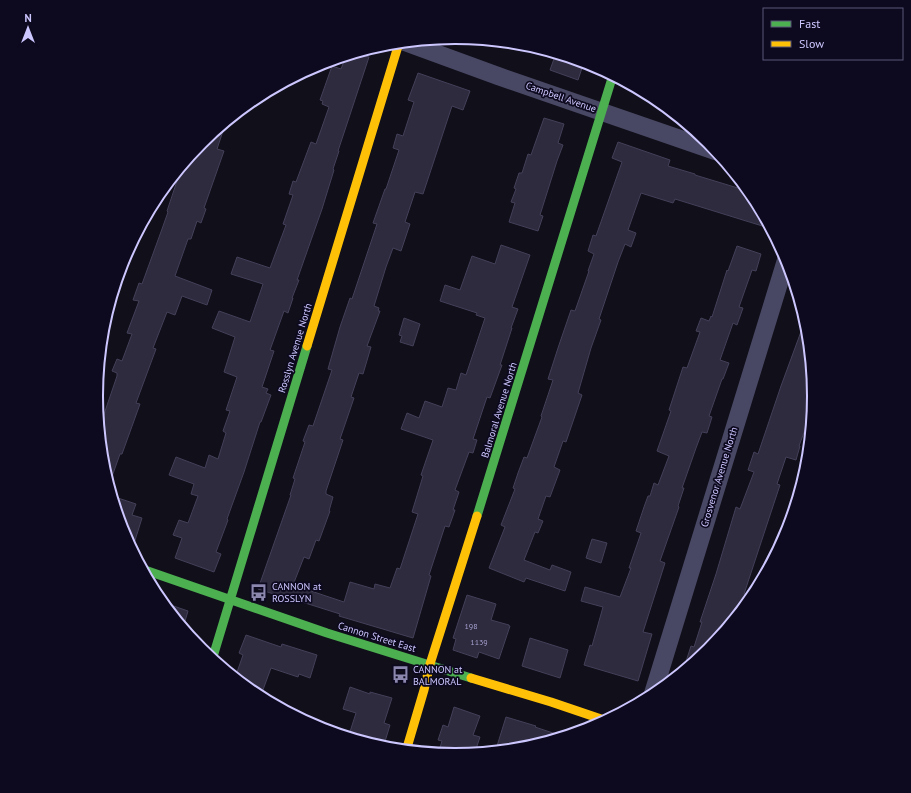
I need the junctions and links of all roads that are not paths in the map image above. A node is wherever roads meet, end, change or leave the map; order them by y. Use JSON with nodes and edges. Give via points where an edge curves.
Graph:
{"nodes":[{"id":1,"x":417,"y":46,"type":"edge"},
{"id":2,"x":397,"y":49,"type":"edge"},
{"id":3,"x":612,"y":81,"type":"edge"},
{"id":4,"x":602,"y":111,"type":"junction"},
{"id":5,"x":706,"y":148,"type":"edge"},
{"id":6,"x":783,"y":268,"type":"edge"},
{"id":7,"x":149,"y":572,"type":"edge"},
{"id":8,"x":231,"y":600,"type":"junction"},
{"id":9,"x":214,"y":654,"type":"edge"},
{"id":10,"x":430,"y":664,"type":"junction"},
{"id":11,"x":655,"y":687,"type":"edge"},
{"id":12,"x":599,"y":718,"type":"edge"},
{"id":13,"x":408,"y":746,"type":"edge"}],
"edges":[{"from":1,"to":4,"type":"street","name":"Campbell Avenue"},
{"from":2,"to":8,"type":"street","name":"Rosslyn Avenue North"},
{"from":3,"to":4,"type":"street","name":"Balmoral Avenue North"},
{"from":4,"to":5,"type":"street","name":"Campbell Avenue"},
{"from":4,"to":10,"type":"street","name":"Balmoral Avenue North"},
{"from":6,"to":11,"type":"street","name":"Grosvenor Avenue North"},
{"from":7,"to":8,"type":"street","name":"Cannon Street East"},
{"from":8,"to":9,"type":"street","name":"Rosslyn Avenue North"},
{"from":8,"to":10,"type":"street","name":"Cannon Street East","via":[[327,633]]},
{"from":10,"to":12,"type":"street","name":"Cannon Street East"},
{"from":10,"to":13,"type":"street","name":"Balmoral Avenue North"}]}
